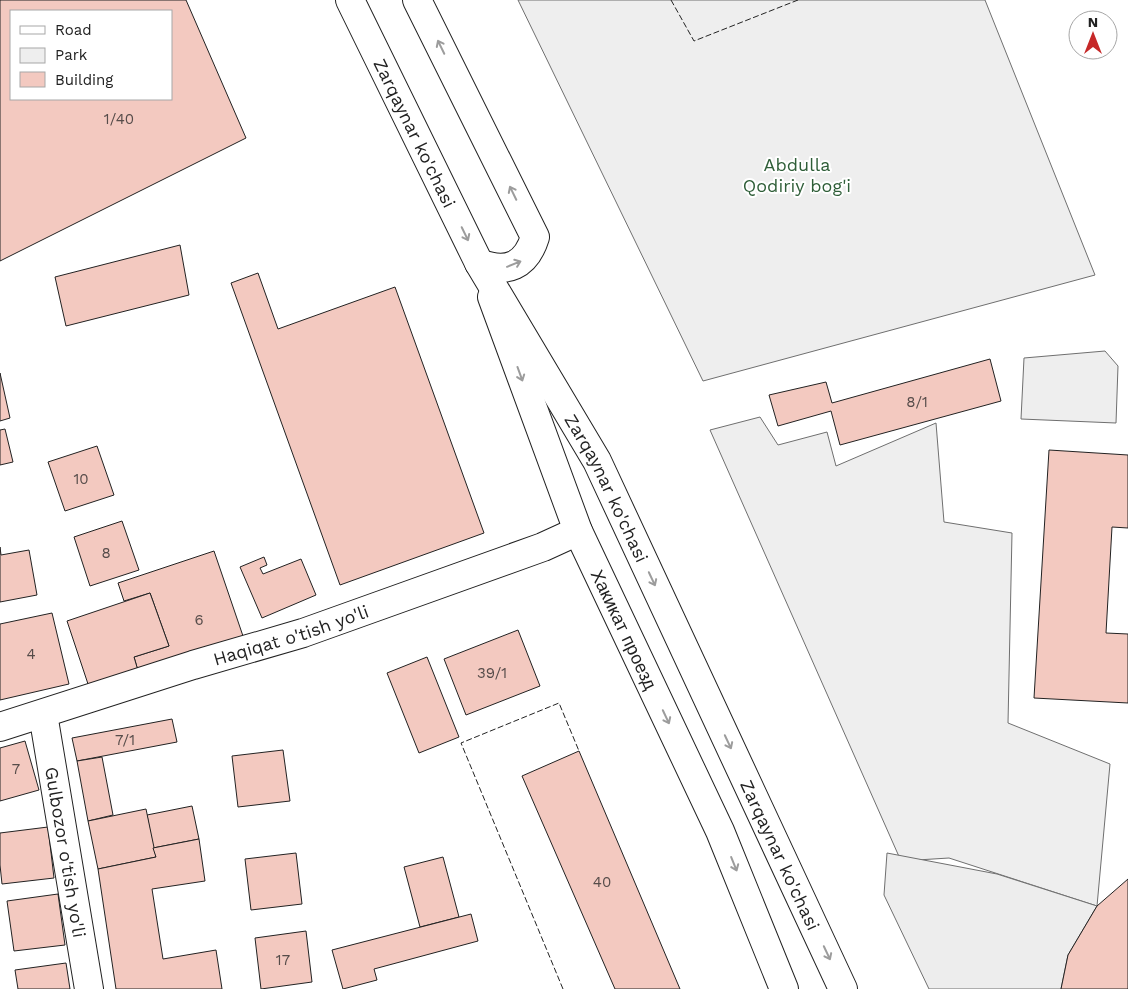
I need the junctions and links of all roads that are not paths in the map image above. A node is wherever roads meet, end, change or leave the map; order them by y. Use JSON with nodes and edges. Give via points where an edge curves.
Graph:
{"nodes":[{"id":1,"x":350,"y":0,"type":"edge"},
{"id":2,"x":417,"y":0,"type":"edge"},
{"id":3,"x":479,"y":263,"type":"junction"},
{"id":4,"x":578,"y":532,"type":"junction"},
{"id":5,"x":43,"y":714,"type":"junction"},
{"id":6,"x":0,"y":727,"type":"edge"},
{"id":7,"x":89,"y":989,"type":"edge"},
{"id":8,"x":784,"y":989,"type":"edge"},
{"id":9,"x":843,"y":989,"type":"edge"}],
"edges":[{"from":1,"to":3,"type":"street","name":"Zarqaynar ko'chasi","one_way":true},
{"from":3,"to":2,"type":"street","one_way":true,"via":[[497,268],[515,266],[528,253],[535,237]]},
{"from":3,"to":4,"type":"street","name":"Хакикат проезд","one_way":true},
{"from":3,"to":9,"type":"street","name":"Zarqaynar ko'chasi","one_way":true,"via":[[597,461]]},
{"from":4,"to":5,"type":"street","name":"Haqiqat o'tish yo'li","via":[[302,633]]},
{"from":4,"to":8,"type":"street","name":"Хакикат проезд","one_way":true,"via":[[720,831]]},
{"from":5,"to":6,"type":"street","name":"Haqiqat o'tish yo'li"},
{"from":5,"to":7,"type":"street","name":"Gulbozor o'tish yo'li"}]}
